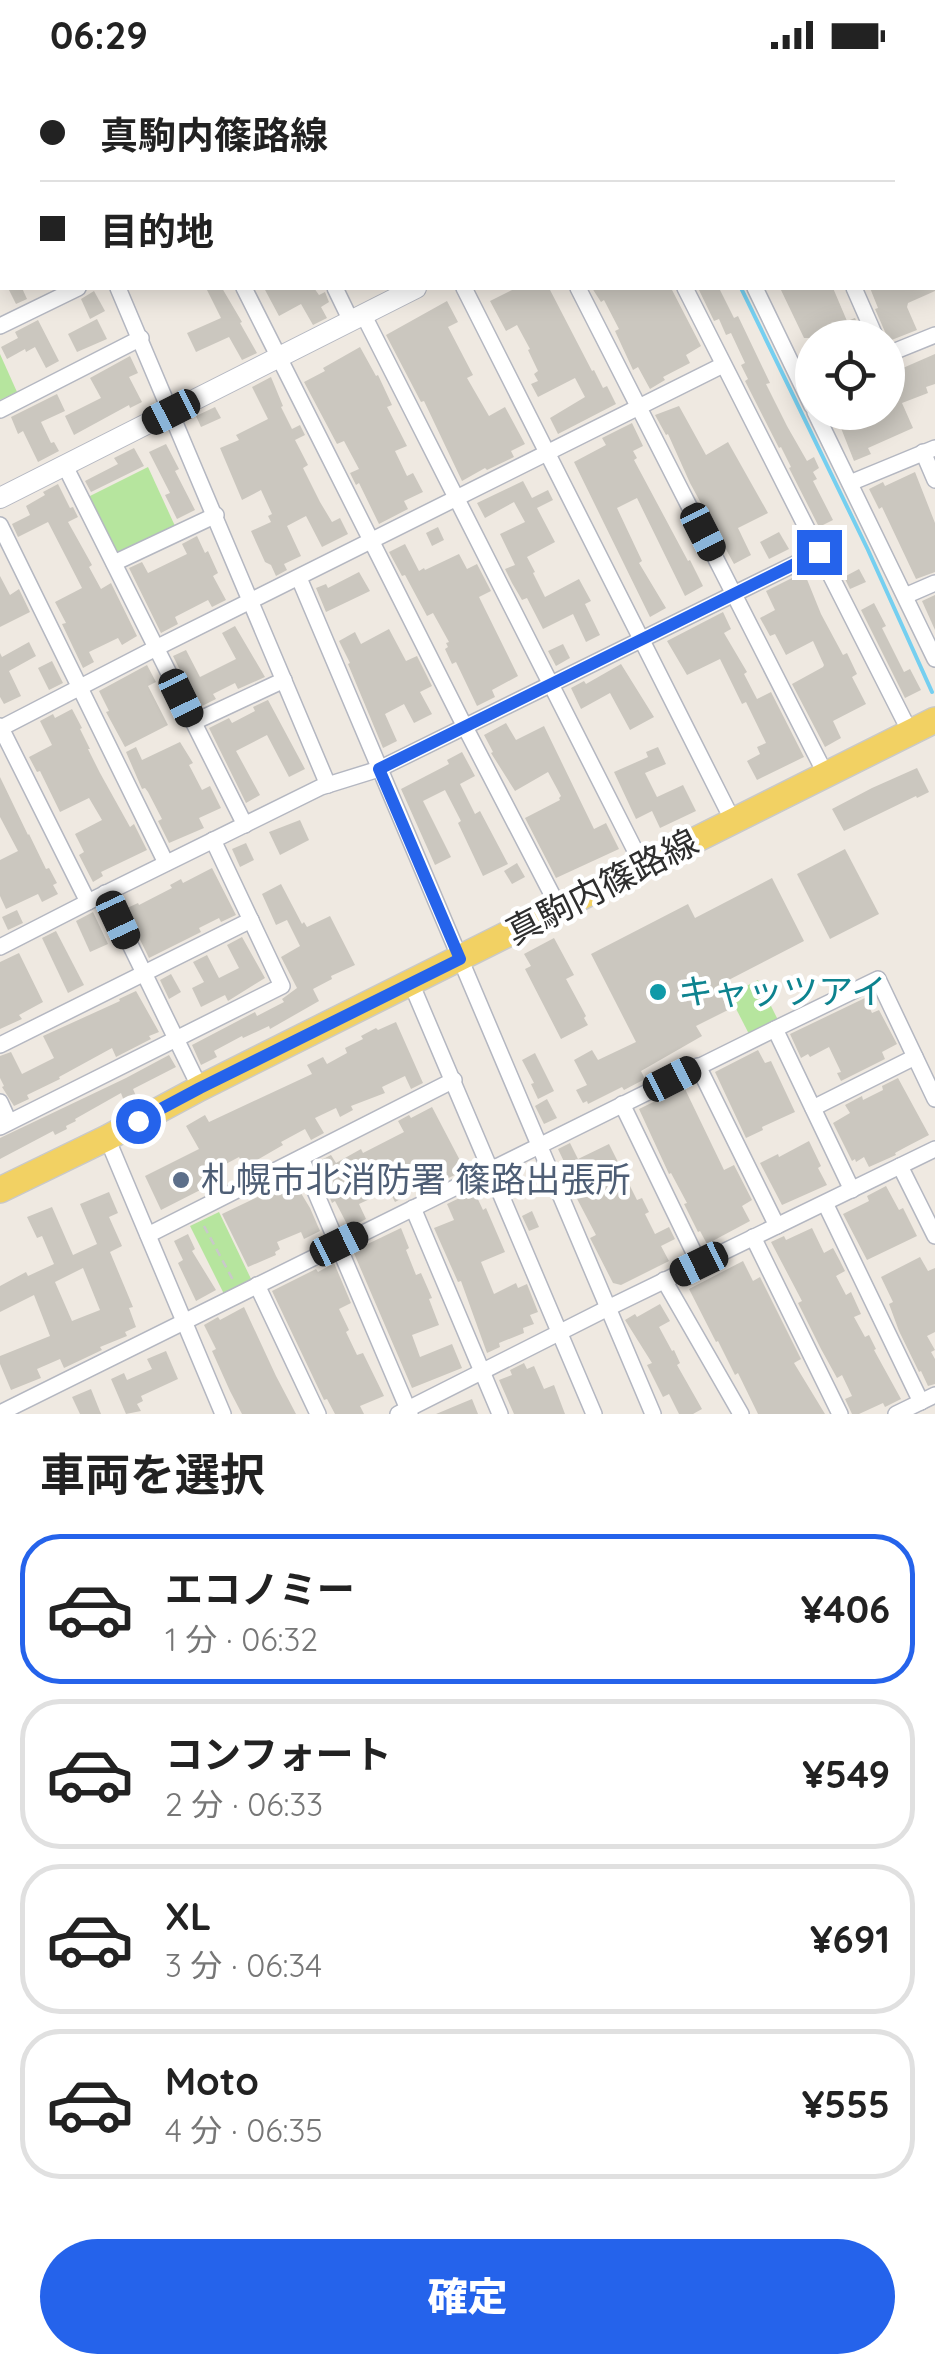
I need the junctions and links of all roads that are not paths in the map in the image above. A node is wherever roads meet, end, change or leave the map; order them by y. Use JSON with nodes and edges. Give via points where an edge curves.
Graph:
{"nodes":[{"id":1,"x":74,"y":290,"type":"edge"},
{"id":2,"x":119,"y":290,"type":"edge"},
{"id":3,"x":245,"y":290,"type":"edge"},
{"id":4,"x":337,"y":290,"type":"edge"},
{"id":5,"x":412,"y":290,"type":"edge"},
{"id":6,"x":465,"y":290,"type":"edge"},
{"id":7,"x":579,"y":290,"type":"edge"},
{"id":8,"x":686,"y":290,"type":"edge"},
{"id":9,"x":756,"y":290,"type":"edge"},
{"id":10,"x":855,"y":290,"type":"edge"},
{"id":11,"x":357,"y":317,"type":"junction"},
{"id":12,"x":868,"y":320,"type":"edge"},
{"id":13,"x":0,"y":326,"type":"edge"},
{"id":14,"x":935,"y":335,"type":"edge"},
{"id":15,"x":141,"y":338,"type":"junction"},
{"id":16,"x":905,"y":347,"type":"edge"},
{"id":17,"x":279,"y":357,"type":"junction"},
{"id":18,"x":795,"y":363,"type":"edge"},
{"id":19,"x":723,"y":365,"type":"junction"},
{"id":20,"x":640,"y":407,"type":"junction"},
{"id":21,"x":0,"y":410,"type":"edge"},
{"id":22,"x":171,"y":412,"type":"junction"},
{"id":23,"x":824,"y":430,"type":"edge"},
{"id":24,"x":929,"y":450,"type":"edge"},
{"id":25,"x":548,"y":453,"type":"junction"},
{"id":26,"x":65,"y":466,"type":"junction"},
{"id":27,"x":935,"y":480,"type":"edge"},
{"id":28,"x":850,"y":483,"type":"junction"},
{"id":29,"x":0,"y":498,"type":"edge"},
{"id":30,"x":456,"y":499,"type":"junction"},
{"id":31,"x":216,"y":515,"type":"junction"},
{"id":32,"x":0,"y":525,"type":"edge"},
{"id":33,"x":372,"y":542,"type":"junction"},
{"id":34,"x":819,"y":552,"type":"junction"},
{"id":35,"x":114,"y":563,"type":"junction"},
{"id":36,"x":299,"y":578,"type":"junction"},
{"id":37,"x":935,"y":584,"type":"edge"},
{"id":38,"x":734,"y":594,"type":"junction"},
{"id":39,"x":904,"y":596,"type":"junction"},
{"id":40,"x":252,"y":601,"type":"junction"},
{"id":41,"x":642,"y":640,"type":"junction"},
{"id":42,"x":156,"y":648,"type":"junction"},
{"id":43,"x":935,"y":659,"type":"edge"},
{"id":44,"x":284,"y":680,"type":"junction"},
{"id":45,"x":550,"y":685,"type":"junction"},
{"id":46,"x":80,"y":687,"type":"junction"},
{"id":47,"x":935,"y":720,"type":"edge"},
{"id":48,"x":194,"y":722,"type":"junction"},
{"id":49,"x":1,"y":727,"type":"edge"},
{"id":50,"x":464,"y":727,"type":"junction"},
{"id":51,"x":910,"y":732,"type":"junction"},
{"id":52,"x":379,"y":769,"type":"junction"},
{"id":53,"x":826,"y":773,"type":"junction"},
{"id":54,"x":328,"y":785,"type":"junction"},
{"id":55,"x":733,"y":821,"type":"junction"},
{"id":56,"x":244,"y":824,"type":"junction"},
{"id":57,"x":214,"y":840,"type":"junction"},
{"id":58,"x":166,"y":863,"type":"junction"},
{"id":59,"x":643,"y":866,"type":"junction"},
{"id":60,"x":105,"y":893,"type":"junction"},
{"id":61,"x":88,"y":902,"type":"junction"},
{"id":62,"x":559,"y":908,"type":"junction"},
{"id":63,"x":251,"y":920,"type":"junction"},
{"id":64,"x":1,"y":944,"type":"edge"},
{"id":65,"x":460,"y":959,"type":"junction"},
{"id":66,"x":143,"y":974,"type":"junction"},
{"id":67,"x":412,"y":983,"type":"junction"},
{"id":68,"x":775,"y":1029,"type":"junction"},
{"id":69,"x":177,"y":1038,"type":"junction"},
{"id":70,"x":0,"y":1045,"type":"edge"},
{"id":71,"x":915,"y":1057,"type":"junction"},
{"id":72,"x":698,"y":1066,"type":"junction"},
{"id":73,"x":454,"y":1080,"type":"junction"},
{"id":74,"x":200,"y":1088,"type":"junction"},
{"id":75,"x":935,"y":1099,"type":"edge"},
{"id":76,"x":0,"y":1102,"type":"edge"},
{"id":77,"x":622,"y":1104,"type":"junction"},
{"id":78,"x":813,"y":1108,"type":"junction"},
{"id":79,"x":4,"y":1125,"type":"edge"},
{"id":80,"x":108,"y":1138,"type":"junction"},
{"id":81,"x":538,"y":1145,"type":"junction"},
{"id":82,"x":935,"y":1149,"type":"edge"},
{"id":83,"x":301,"y":1158,"type":"junction"},
{"id":84,"x":900,"y":1166,"type":"junction"},
{"id":85,"x":491,"y":1168,"type":"junction"},
{"id":86,"x":0,"y":1190,"type":"edge"},
{"id":87,"x":852,"y":1190,"type":"junction"},
{"id":88,"x":825,"y":1203,"type":"junction"},
{"id":89,"x":413,"y":1208,"type":"junction"},
{"id":90,"x":776,"y":1226,"type":"junction"},
{"id":91,"x":148,"y":1235,"type":"junction"},
{"id":92,"x":935,"y":1236,"type":"edge"},
{"id":93,"x":754,"y":1237,"type":"junction"},
{"id":94,"x":339,"y":1244,"type":"junction"},
{"id":95,"x":699,"y":1264,"type":"junction"},
{"id":96,"x":664,"y":1280,"type":"junction"},
{"id":97,"x":257,"y":1284,"type":"junction"},
{"id":98,"x":608,"y":1308,"type":"junction"},
{"id":99,"x":184,"y":1321,"type":"junction"},
{"id":100,"x":560,"y":1332,"type":"junction"},
{"id":101,"x":482,"y":1372,"type":"junction"},
{"id":102,"x":928,"y":1398,"type":"edge"},
{"id":103,"x":405,"y":1412,"type":"edge"},
{"id":104,"x":0,"y":1413,"type":"edge"},
{"id":105,"x":223,"y":1414,"type":"edge"},
{"id":106,"x":318,"y":1414,"type":"edge"},
{"id":107,"x":500,"y":1414,"type":"edge"},
{"id":108,"x":594,"y":1414,"type":"edge"},
{"id":109,"x":653,"y":1414,"type":"edge"},
{"id":110,"x":740,"y":1414,"type":"edge"},
{"id":111,"x":840,"y":1414,"type":"edge"},
{"id":112,"x":896,"y":1414,"type":"edge"}],
"edges":[{"from":1,"to":13,"type":"street"},
{"from":2,"to":15,"type":"street"},
{"from":3,"to":17,"type":"street"},
{"from":4,"to":11,"type":"street"},
{"from":5,"to":11,"type":"street"},
{"from":6,"to":25,"type":"street"},
{"from":7,"to":20,"type":"street"},
{"from":8,"to":19,"type":"street"},
{"from":9,"to":18,"type":"street"},
{"from":10,"to":12,"type":"street"},
{"from":11,"to":17,"type":"street"},
{"from":11,"to":30,"type":"street"},
{"from":14,"to":16,"type":"street"},
{"from":15,"to":21,"type":"street"},
{"from":15,"to":22,"type":"street"},
{"from":17,"to":22,"type":"street"},
{"from":17,"to":33,"type":"street"},
{"from":19,"to":20,"type":"street"},
{"from":19,"to":34,"type":"street"},
{"from":20,"to":25,"type":"street"},
{"from":20,"to":38,"type":"street"},
{"from":22,"to":26,"type":"street"},
{"from":22,"to":31,"type":"street"},
{"from":23,"to":28,"type":"street"},
{"from":24,"to":27,"type":"street"},
{"from":24,"to":28,"type":"street"},
{"from":25,"to":30,"type":"street"},
{"from":25,"to":41,"type":"street"},
{"from":26,"to":29,"type":"street"},
{"from":26,"to":35,"type":"street"},
{"from":28,"to":39,"type":"street"},
{"from":30,"to":33,"type":"street"},
{"from":30,"to":45,"type":"street"},
{"from":31,"to":35,"type":"street"},
{"from":31,"to":40,"type":"street"},
{"from":32,"to":46,"type":"street"},
{"from":33,"to":36,"type":"street"},
{"from":33,"to":50,"type":"street"},
{"from":34,"to":38,"type":"street"},
{"from":34,"to":51,"type":"street"},
{"from":35,"to":42,"type":"street"},
{"from":36,"to":40,"type":"street"},
{"from":36,"to":52,"type":"street"},
{"from":37,"to":39,"type":"street"},
{"from":38,"to":41,"type":"street"},
{"from":38,"to":53,"type":"street"},
{"from":39,"to":43,"type":"street"},
{"from":40,"to":42,"type":"street"},
{"from":40,"to":44,"type":"street"},
{"from":41,"to":45,"type":"street"},
{"from":41,"to":55,"type":"street"},
{"from":42,"to":46,"type":"street"},
{"from":42,"to":48,"type":"street"},
{"from":44,"to":48,"type":"street"},
{"from":44,"to":54,"type":"street"},
{"from":45,"to":50,"type":"street"},
{"from":45,"to":59,"type":"street"},
{"from":46,"to":49,"type":"street"},
{"from":46,"to":58,"type":"street"},
{"from":47,"to":51,"type":"main road","name":"真駒内篠路線"},
{"from":48,"to":56,"type":"street"},
{"from":49,"to":61,"type":"street"},
{"from":50,"to":52,"type":"street"},
{"from":50,"to":62,"type":"street"},
{"from":51,"to":53,"type":"main road","name":"真駒内篠路線"},
{"from":52,"to":54,"type":"street"},
{"from":52,"to":65,"type":"street"},
{"from":53,"to":55,"type":"main road","name":"真駒内篠路線"},
{"from":54,"to":56,"type":"street"},
{"from":55,"to":59,"type":"main road","name":"真駒内篠路線"},
{"from":56,"to":57,"type":"street"},
{"from":57,"to":58,"type":"street"},
{"from":57,"to":63,"type":"street"},
{"from":58,"to":60,"type":"street"},
{"from":59,"to":62,"type":"main road","name":"真駒内篠路線"},
{"from":60,"to":61,"type":"street"},
{"from":60,"to":66,"type":"street"},
{"from":61,"to":64,"type":"street"},
{"from":62,"to":65,"type":"main road","name":"真駒内篠路線"},
{"from":63,"to":66,"type":"street"},
{"from":63,"to":69,"type":"street","via":[[282,986]]},
{"from":65,"to":67,"type":"main road","name":"真駒内篠路線"},
{"from":65,"to":81,"type":"street"},
{"from":66,"to":69,"type":"street"},
{"from":66,"to":70,"type":"street"},
{"from":67,"to":73,"type":"street"},
{"from":67,"to":74,"type":"main road","name":"真駒内篠路線"},
{"from":68,"to":71,"type":"street","via":[[878,980]]},
{"from":68,"to":72,"type":"street"},
{"from":68,"to":78,"type":"street"},
{"from":69,"to":74,"type":"street"},
{"from":69,"to":79,"type":"street"},
{"from":71,"to":75,"type":"street"},
{"from":71,"to":78,"type":"street"},
{"from":72,"to":77,"type":"street"},
{"from":72,"to":90,"type":"street"},
{"from":73,"to":83,"type":"street"},
{"from":73,"to":85,"type":"street"},
{"from":74,"to":80,"type":"main road","name":"真駒内篠路線"},
{"from":76,"to":79,"type":"street"},
{"from":77,"to":81,"type":"street"},
{"from":77,"to":95,"type":"street"},
{"from":78,"to":87,"type":"street"},
{"from":80,"to":86,"type":"main road","name":"真駒内篠路線"},
{"from":80,"to":91,"type":"street"},
{"from":81,"to":85,"type":"street"},
{"from":81,"to":98,"type":"street"},
{"from":82,"to":84,"type":"street"},
{"from":83,"to":91,"type":"street"},
{"from":83,"to":94,"type":"street"},
{"from":84,"to":87,"type":"street"},
{"from":84,"to":92,"type":"street"},
{"from":85,"to":89,"type":"street"},
{"from":85,"to":100,"type":"street"},
{"from":87,"to":88,"type":"street"},
{"from":88,"to":90,"type":"street"},
{"from":88,"to":102,"type":"street"},
{"from":89,"to":94,"type":"street"},
{"from":89,"to":101,"type":"street"},
{"from":90,"to":93,"type":"street"},
{"from":91,"to":99,"type":"street"},
{"from":93,"to":95,"type":"street"},
{"from":93,"to":111,"type":"street"},
{"from":94,"to":97,"type":"street"},
{"from":94,"to":103,"type":"street"},
{"from":95,"to":96,"type":"street"},
{"from":96,"to":98,"type":"street"},
{"from":96,"to":110,"type":"street"},
{"from":97,"to":99,"type":"street"},
{"from":97,"to":106,"type":"street"},
{"from":98,"to":100,"type":"street"},
{"from":98,"to":109,"type":"street"},
{"from":99,"to":104,"type":"street"},
{"from":99,"to":105,"type":"street"},
{"from":100,"to":101,"type":"street"},
{"from":100,"to":108,"type":"street"},
{"from":101,"to":103,"type":"street"},
{"from":101,"to":107,"type":"street"},
{"from":102,"to":112,"type":"street"}]}
